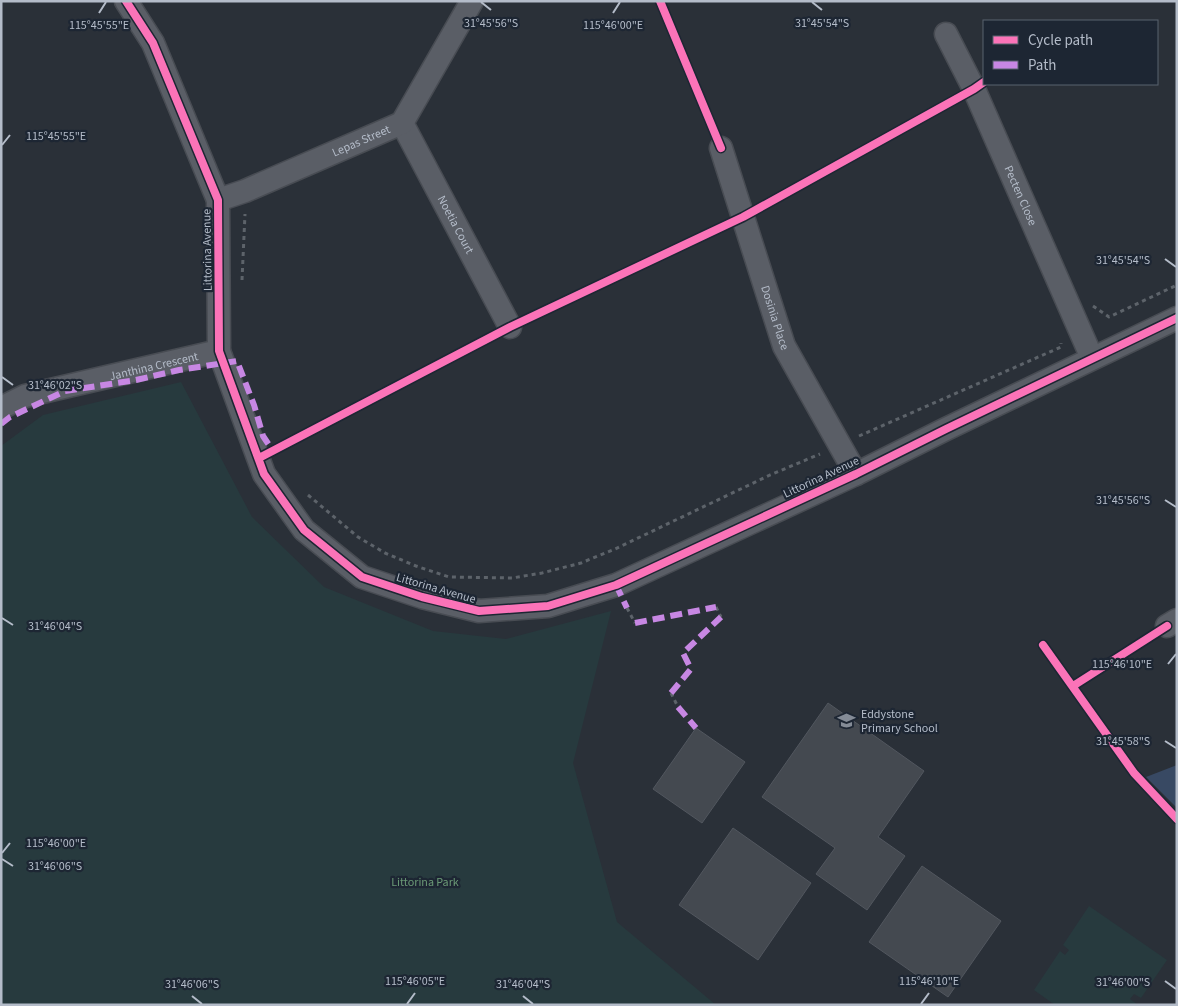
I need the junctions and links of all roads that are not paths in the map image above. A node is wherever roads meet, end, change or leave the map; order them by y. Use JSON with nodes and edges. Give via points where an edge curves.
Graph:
{"nodes":[{"id":1,"x":126,"y":1,"type":"edge"},
{"id":2,"x":472,"y":1,"type":"edge"},
{"id":3,"x":946,"y":34,"type":"dead end"},
{"id":4,"x":402,"y":122,"type":"junction"},
{"id":5,"x":721,"y":148,"type":"dead end"},
{"id":6,"x":218,"y":200,"type":"junction"},
{"id":7,"x":1177,"y":318,"type":"edge"},
{"id":8,"x":510,"y":327,"type":"dead end"},
{"id":9,"x":219,"y":352,"type":"junction"},
{"id":10,"x":1092,"y":358,"type":"junction"},
{"id":11,"x":1,"y":408,"type":"edge"},
{"id":12,"x":856,"y":474,"type":"junction"}],
"edges":[{"from":1,"to":6,"type":"street","name":"Littorina Avenue","via":[[154,43]]},
{"from":2,"to":4,"type":"street","name":"Lepas Street"},
{"from":3,"to":10,"type":"street","name":"Pecten Close","via":[[974,89]]},
{"from":4,"to":6,"type":"street","name":"Lepas Street","via":[[245,192]]},
{"from":4,"to":8,"type":"street","name":"Noetia Court"},
{"from":5,"to":12,"type":"street","name":"Dosinia Place","via":[[784,346]]},
{"from":6,"to":9,"type":"street","name":"Littorina Avenue"},
{"from":7,"to":10,"type":"street","name":"Littorina Avenue"},
{"from":9,"to":11,"type":"street","name":"Janthina Crescent","via":[[25,396]]},
{"from":9,"to":12,"type":"street","name":"Littorina Avenue","via":[[264,474],[304,530],[362,576],[422,597],[480,612],[548,606],[616,585]]},
{"from":10,"to":12,"type":"street","name":"Littorina Avenue"}]}
